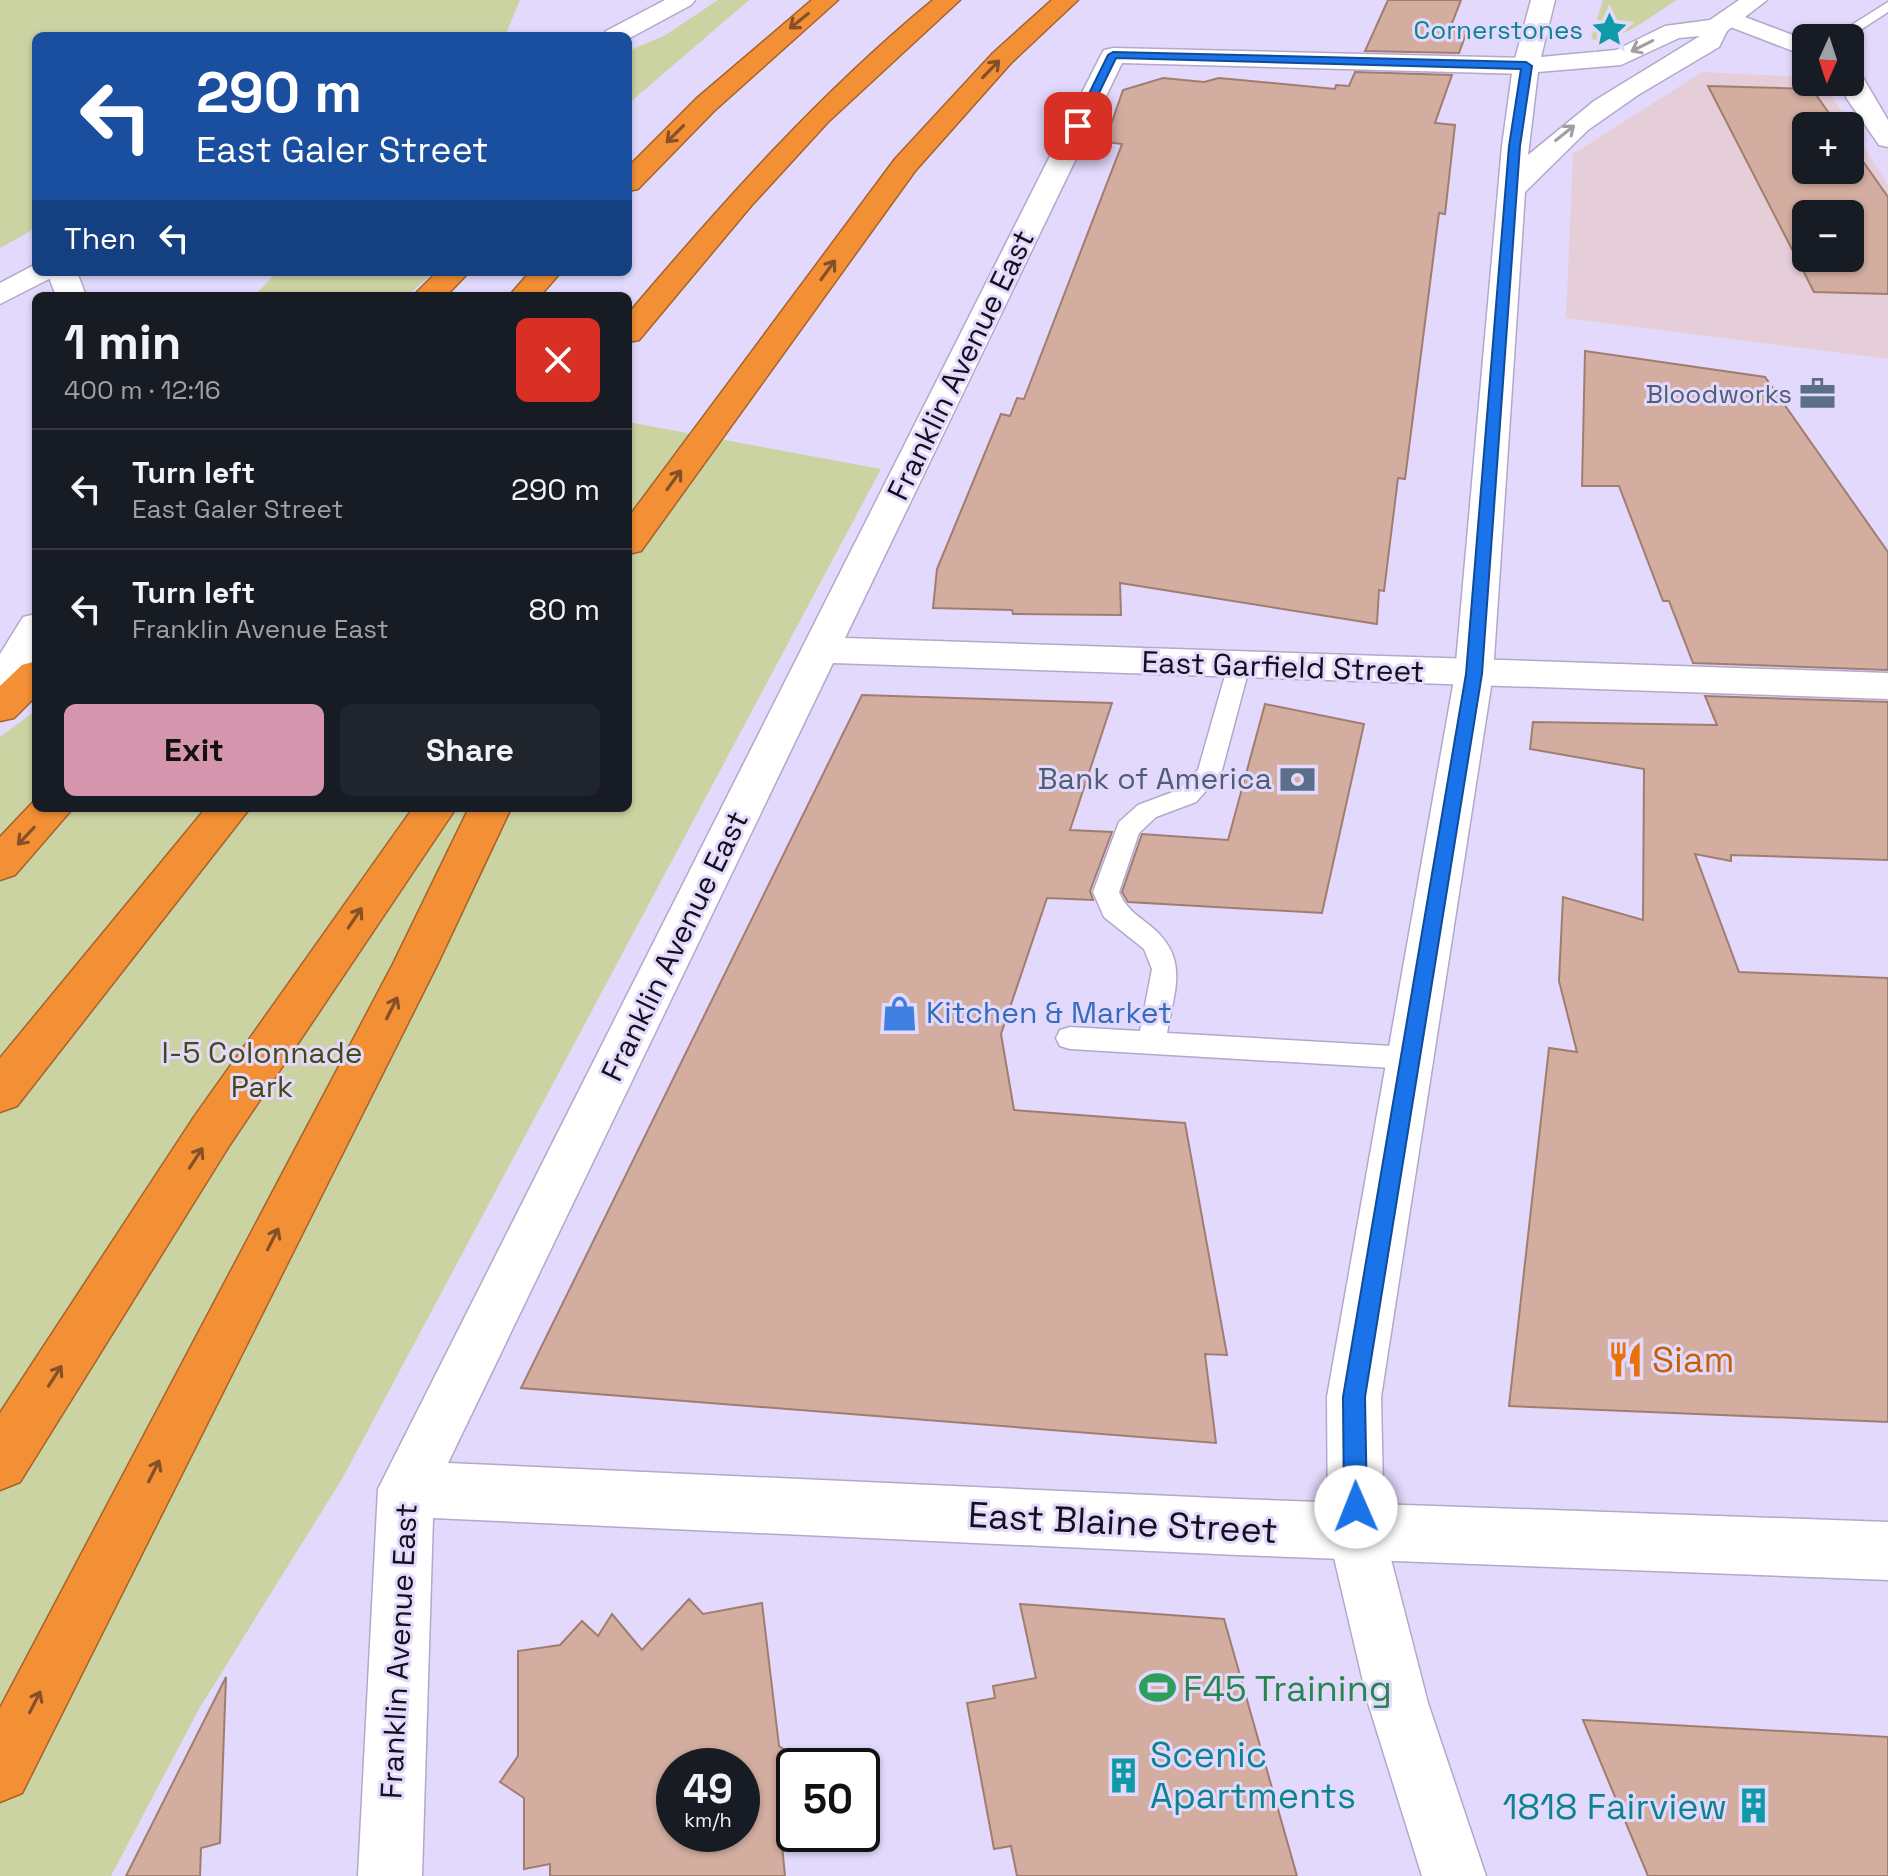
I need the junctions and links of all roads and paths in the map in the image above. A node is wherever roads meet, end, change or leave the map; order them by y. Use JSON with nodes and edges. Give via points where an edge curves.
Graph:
{"nodes":[{"id":1,"x":683,"y":0,"type":"edge"},
{"id":2,"x":826,"y":0,"type":"edge"},
{"id":3,"x":948,"y":0,"type":"edge"},
{"id":4,"x":1066,"y":0,"type":"edge"},
{"id":5,"x":1543,"y":0,"type":"edge"},
{"id":6,"x":1755,"y":0,"type":"edge"},
{"id":7,"x":1888,"y":6,"type":"edge"},
{"id":8,"x":1722,"y":23,"type":"junction"},
{"id":9,"x":1860,"y":24,"type":"edge"},
{"id":10,"x":623,"y":32,"type":"edge"},
{"id":11,"x":773,"y":43,"type":"junction"},
{"id":12,"x":1792,"y":45,"type":"edge"},
{"id":13,"x":1526,"y":66,"type":"junction"},
{"id":14,"x":1859,"y":96,"type":"edge"},
{"id":15,"x":654,"y":120,"type":"dead end"},
{"id":16,"x":1888,"y":139,"type":"edge"},
{"id":17,"x":632,"y":179,"type":"edge"},
{"id":18,"x":1512,"y":190,"type":"junction"},
{"id":19,"x":34,"y":276,"type":"edge"},
{"id":20,"x":450,"y":276,"type":"edge"},
{"id":21,"x":542,"y":276,"type":"edge"},
{"id":22,"x":432,"y":292,"type":"edge"},
{"id":23,"x":528,"y":292,"type":"edge"},
{"id":24,"x":0,"y":295,"type":"edge"},
{"id":25,"x":632,"y":328,"type":"edge"},
{"id":26,"x":632,"y":538,"type":"edge"},
{"id":27,"x":32,"y":633,"type":"edge"},
{"id":28,"x":821,"y":650,"type":"junction"},
{"id":29,"x":1239,"y":665,"type":"junction"},
{"id":30,"x":1474,"y":674,"type":"junction"},
{"id":31,"x":32,"y":678,"type":"edge"},
{"id":32,"x":0,"y":685,"type":"edge"},
{"id":33,"x":1888,"y":686,"type":"edge"},
{"id":34,"x":0,"y":708,"type":"edge"},
{"id":35,"x":48,"y":812,"type":"edge"},
{"id":36,"x":226,"y":812,"type":"edge"},
{"id":37,"x":432,"y":812,"type":"edge"},
{"id":38,"x":488,"y":812,"type":"edge"},
{"id":39,"x":0,"y":864,"type":"edge"},
{"id":40,"x":1070,"y":1038,"type":"dead end"},
{"id":41,"x":1152,"y":1042,"type":"junction"},
{"id":42,"x":1410,"y":1058,"type":"junction"},
{"id":43,"x":0,"y":1092,"type":"edge"},
{"id":44,"x":0,"y":1463,"type":"edge"},
{"id":45,"x":406,"y":1489,"type":"junction"},
{"id":46,"x":1356,"y":1532,"type":"junction"},
{"id":47,"x":1888,"y":1551,"type":"edge"},
{"id":48,"x":0,"y":1771,"type":"edge"},
{"id":49,"x":390,"y":1876,"type":"edge"},
{"id":50,"x":1454,"y":1876,"type":"edge"}],
"edges":[{"from":1,"to":10,"type":"street"},
{"from":2,"to":11,"type":"highway","one_way":true},
{"from":3,"to":25,"type":"highway","via":[[791,142]]},
{"from":26,"to":4,"type":"highway","one_way":true,"via":[[905,165],[991,69]]},
{"from":5,"to":13,"type":"street"},
{"from":6,"to":8,"type":"street"},
{"from":7,"to":9,"type":"lane"},
{"from":8,"to":12,"type":"street"},
{"from":8,"to":13,"type":"street","one_way":true,"via":[[1674,31],[1621,57]]},
{"from":18,"to":8,"type":"street","one_way":true,"via":[[1566,132],[1710,42]]},
{"from":11,"to":15,"type":"highway"},
{"from":11,"to":17,"type":"highway","one_way":true},
{"from":13,"to":18,"type":"street"},
{"from":13,"to":28,"type":"street","name":"Franklin Avenue East","via":[[1113,55]]},
{"from":14,"to":16,"type":"street"},
{"from":18,"to":30,"type":"street"},
{"from":19,"to":24,"type":"street"},
{"from":20,"to":22,"type":"highway"},
{"from":21,"to":23,"type":"highway"},
{"from":27,"to":32,"type":"street"},
{"from":28,"to":29,"type":"street","name":"East Garfield Street"},
{"from":28,"to":45,"type":"street","name":"Franklin Avenue East"},
{"from":29,"to":30,"type":"street","name":"East Garfield Street"},
{"from":29,"to":41,"type":"lane","via":[[1209,774],[1187,796],[1147,811],[1128,828],[1106,892],[1113,910],[1154,943],[1165,969]]},
{"from":30,"to":33,"type":"street","name":"East Garfield Street"},
{"from":30,"to":42,"type":"street"},
{"from":31,"to":34,"type":"highway"},
{"from":35,"to":39,"type":"highway","one_way":true},
{"from":36,"to":43,"type":"highway"},
{"from":44,"to":37,"type":"highway","one_way":true,"via":[[236,1095]]},
{"from":48,"to":38,"type":"highway","one_way":true,"via":[[408,979]]},
{"from":40,"to":41,"type":"lane"},
{"from":41,"to":42,"type":"lane"},
{"from":42,"to":46,"type":"street","via":[[1354,1397]]},
{"from":45,"to":46,"type":"street","name":"East Blaine Street"},
{"from":45,"to":49,"type":"street","name":"Franklin Avenue East"},
{"from":46,"to":47,"type":"street","name":"East Blaine Street"},
{"from":46,"to":50,"type":"street","via":[[1398,1703]]}]}
